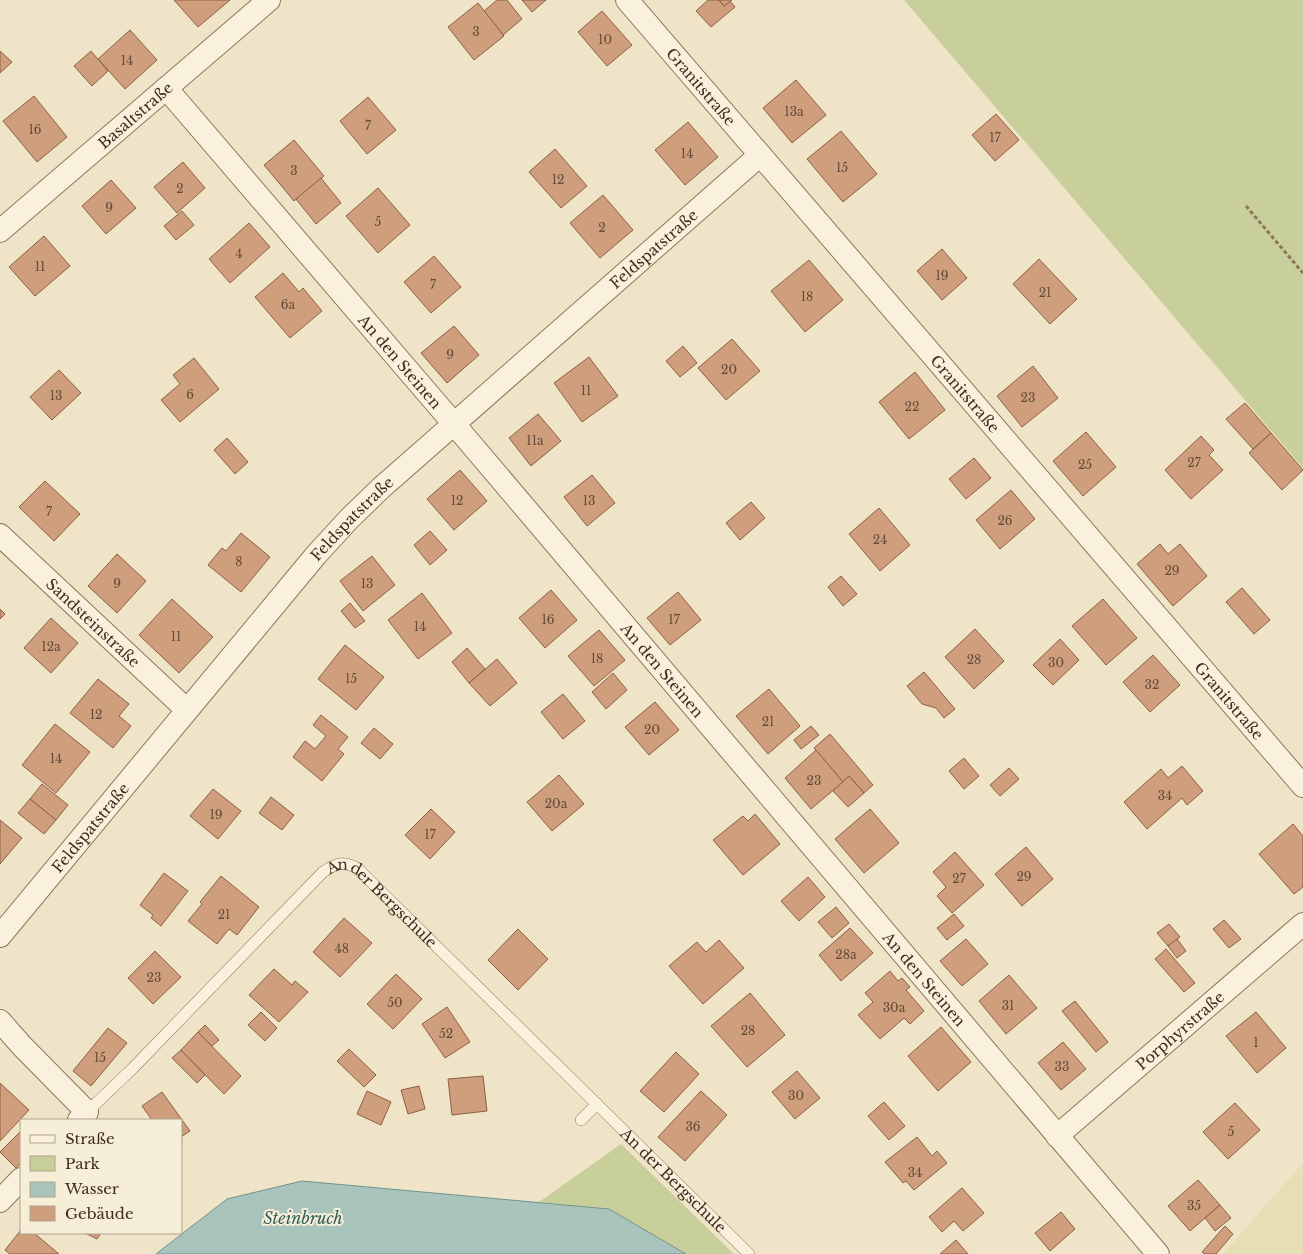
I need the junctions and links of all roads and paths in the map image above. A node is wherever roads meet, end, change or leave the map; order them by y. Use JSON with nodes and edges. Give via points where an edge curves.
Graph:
{"nodes":[{"id":1,"x":269,"y":0,"type":"edge"},
{"id":2,"x":627,"y":0,"type":"edge"},
{"id":3,"x":166,"y":88,"type":"junction"},
{"id":4,"x":760,"y":155,"type":"junction"},
{"id":5,"x":1246,"y":206,"type":"dead end"},
{"id":6,"x":0,"y":231,"type":"edge"},
{"id":7,"x":1303,"y":274,"type":"edge"},
{"id":8,"x":454,"y":424,"type":"junction"},
{"id":9,"x":0,"y":535,"type":"edge"},
{"id":10,"x":187,"y":710,"type":"junction"},
{"id":11,"x":1303,"y":786,"type":"edge"},
{"id":12,"x":1303,"y":924,"type":"edge"},
{"id":13,"x":0,"y":936,"type":"edge"},
{"id":14,"x":0,"y":1021,"type":"edge"},
{"id":15,"x":597,"y":1104,"type":"junction"},
{"id":16,"x":83,"y":1116,"type":"edge"},
{"id":17,"x":581,"y":1120,"type":"dead end"},
{"id":18,"x":1057,"y":1136,"type":"junction"},
{"id":19,"x":20,"y":1180,"type":"edge"},
{"id":20,"x":0,"y":1201,"type":"edge"},
{"id":21,"x":748,"y":1254,"type":"edge"},
{"id":22,"x":1158,"y":1254,"type":"edge"}],
"edges":[{"from":1,"to":3,"type":"street","name":"Basaltstraße"},
{"from":2,"to":4,"type":"street","name":"Granitstraße"},
{"from":3,"to":6,"type":"street","name":"Basaltstraße"},
{"from":3,"to":8,"type":"street","name":"An den Steinen"},
{"from":4,"to":8,"type":"street","name":"Feldspatstraße"},
{"from":4,"to":11,"type":"street","name":"Granitstraße"},
{"from":5,"to":7,"type":"path"},
{"from":8,"to":10,"type":"street","name":"Feldspatstraße","via":[[349,519]]},
{"from":8,"to":18,"type":"street","name":"An den Steinen"},
{"from":9,"to":10,"type":"street","name":"Sandsteinstraße"},
{"from":10,"to":13,"type":"street","name":"Feldspatstraße"},
{"from":12,"to":18,"type":"street","name":"Porphyrstraße"},
{"from":14,"to":16,"type":"street","name":"An der Bergschule"},
{"from":15,"to":16,"type":"lane","name":"An der Bergschule","via":[[371,881],[348,863],[335,865],[323,872]]},
{"from":15,"to":17,"type":"lane"},
{"from":15,"to":21,"type":"lane","name":"An der Bergschule"},
{"from":18,"to":22,"type":"street","name":"An den Steinen"},
{"from":19,"to":20,"type":"street"}]}
